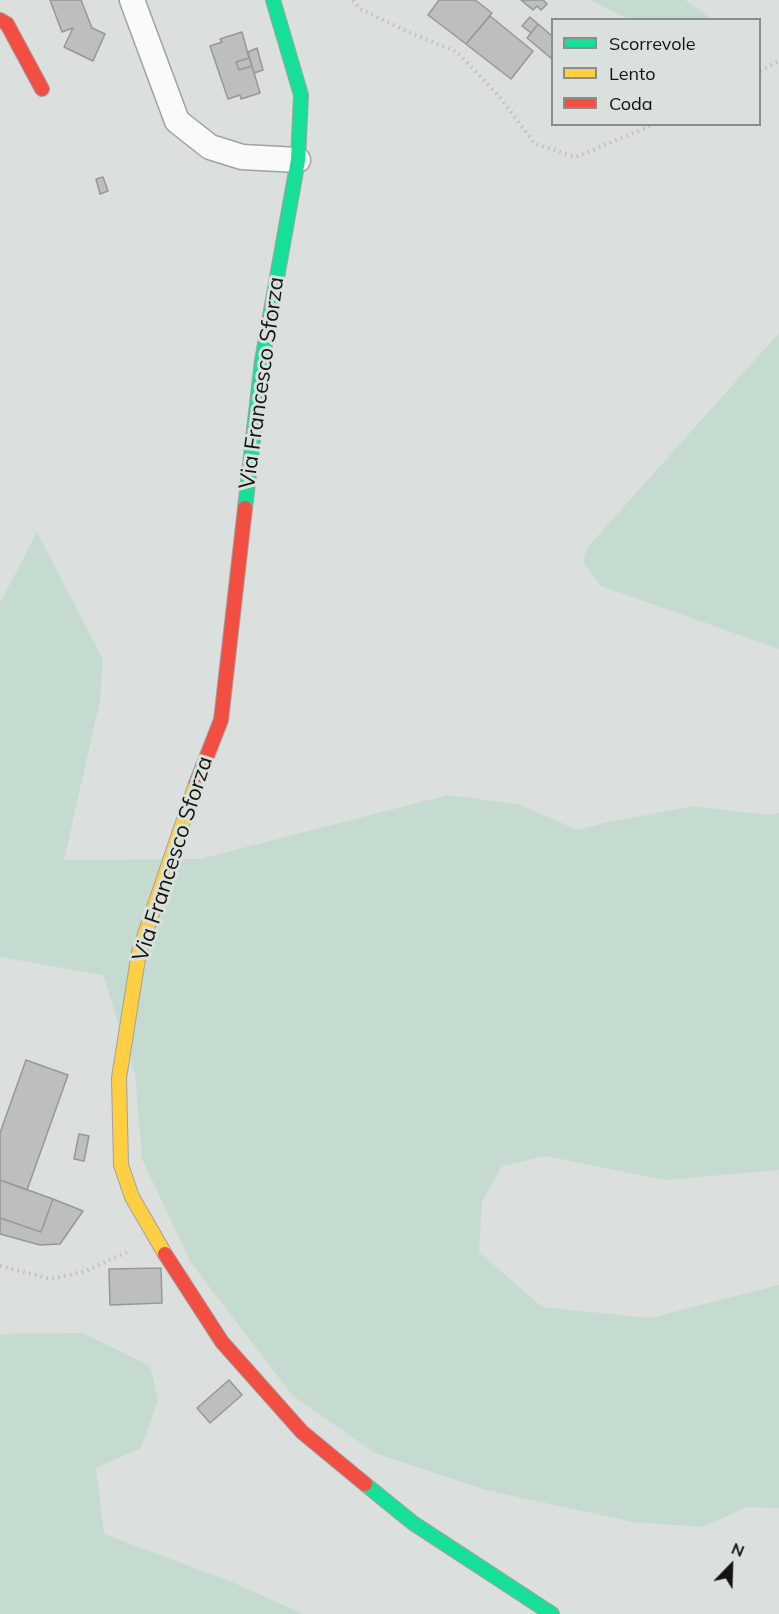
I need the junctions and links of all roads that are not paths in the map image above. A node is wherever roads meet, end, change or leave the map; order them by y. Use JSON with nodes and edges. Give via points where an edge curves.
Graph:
{"nodes":[{"id":1,"x":132,"y":0,"type":"edge"},
{"id":2,"x":273,"y":0,"type":"edge"},
{"id":3,"x":0,"y":20,"type":"edge"},
{"id":4,"x":42,"y":89,"type":"dead end"},
{"id":5,"x":298,"y":160,"type":"junction"},
{"id":6,"x":552,"y":1614,"type":"edge"}],
"edges":[{"from":1,"to":5,"type":"street","via":[[177,121],[210,147],[242,157]]},
{"from":2,"to":5,"type":"street","name":"Via Francesco Sforza","via":[[301,95]]},
{"from":3,"to":4,"type":"street","via":[[7,24]]},
{"from":5,"to":6,"type":"street","name":"Via Francesco Sforza","via":[[262,361],[221,720],[139,952],[119,1078],[121,1165],[132,1197],[222,1342],[302,1432],[413,1523]]}]}
